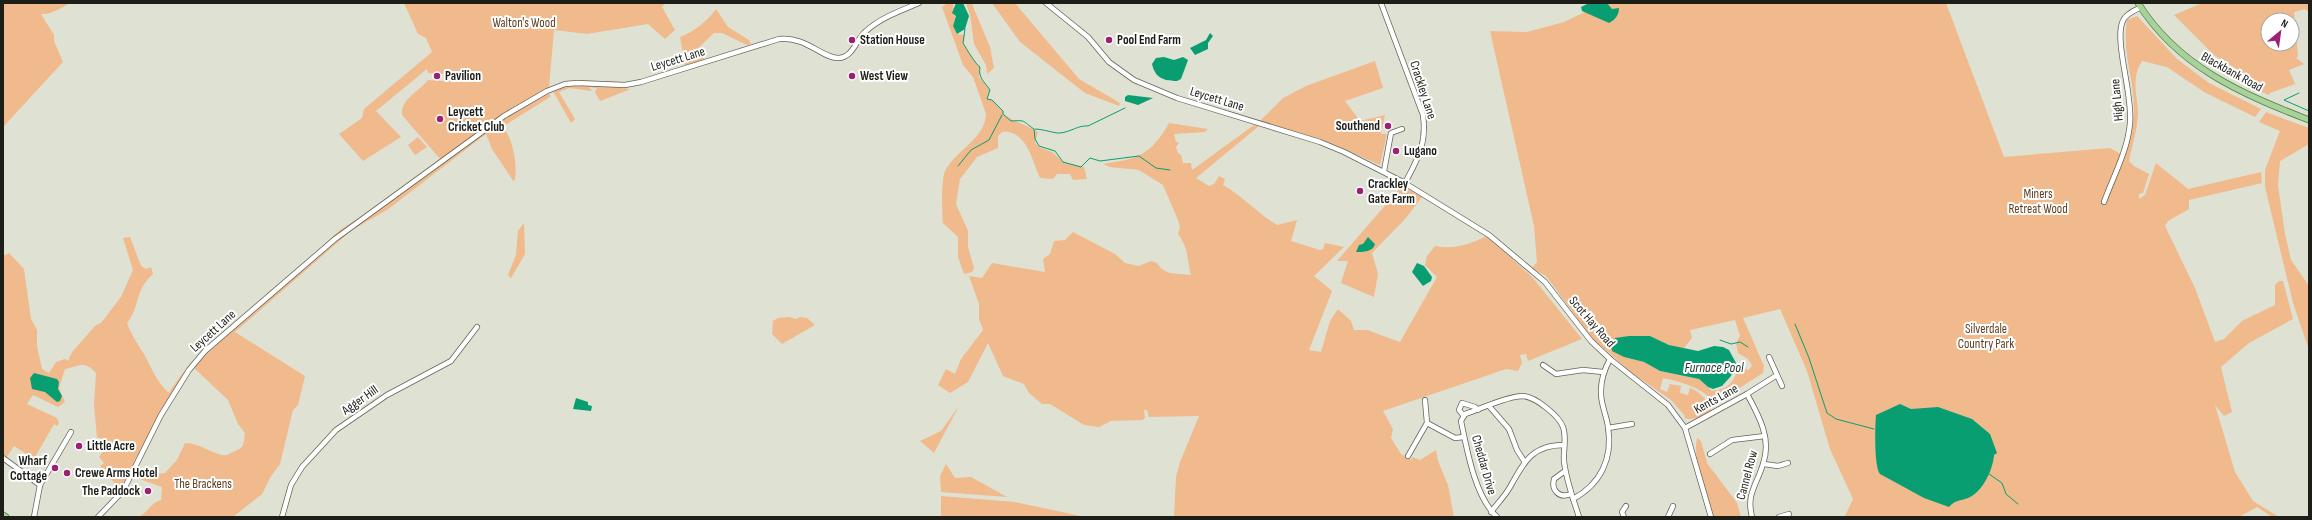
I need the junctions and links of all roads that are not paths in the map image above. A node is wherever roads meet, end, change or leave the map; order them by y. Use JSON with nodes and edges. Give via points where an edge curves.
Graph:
{"nodes":[{"id":1,"x":919,"y":3,"type":"edge"},
{"id":2,"x":1046,"y":3,"type":"edge"},
{"id":3,"x":1381,"y":3,"type":"edge"},
{"id":4,"x":2139,"y":5,"type":"edge"},
{"id":5,"x":2309,"y":120,"type":"edge"},
{"id":6,"x":1402,"y":129,"type":"dead end"},
{"id":7,"x":1384,"y":171,"type":"junction"},
{"id":8,"x":1404,"y":182,"type":"junction"},
{"id":9,"x":2104,"y":202,"type":"dead end"},
{"id":10,"x":477,"y":327,"type":"dead end"},
{"id":11,"x":1769,"y":357,"type":"dead end"},
{"id":12,"x":1610,"y":359,"type":"junction"},
{"id":13,"x":1543,"y":365,"type":"dead end"},
{"id":14,"x":1603,"y":372,"type":"junction"},
{"id":15,"x":1777,"y":375,"type":"junction"},
{"id":16,"x":1782,"y":386,"type":"dead end"},
{"id":17,"x":1748,"y":394,"type":"junction"},
{"id":18,"x":1425,"y":400,"type":"dead end"},
{"id":19,"x":1488,"y":406,"type":"junction"},
{"id":20,"x":1478,"y":410,"type":"junction"},
{"id":21,"x":1464,"y":415,"type":"junction"},
{"id":22,"x":1427,"y":423,"type":"junction"},
{"id":23,"x":1632,"y":424,"type":"dead end"},
{"id":24,"x":1608,"y":428,"type":"junction"},
{"id":25,"x":1685,"y":428,"type":"junction"},
{"id":26,"x":71,"y":432,"type":"dead end"},
{"id":27,"x":1765,"y":436,"type":"junction"},
{"id":28,"x":1464,"y":437,"type":"junction"},
{"id":29,"x":1564,"y":445,"type":"junction"},
{"id":30,"x":1710,"y":454,"type":"dead end"},
{"id":31,"x":1408,"y":456,"type":"dead end"},
{"id":32,"x":3,"y":458,"type":"edge"},
{"id":33,"x":1524,"y":461,"type":"junction"},
{"id":34,"x":1788,"y":463,"type":"dead end"},
{"id":35,"x":1764,"y":464,"type":"junction"},
{"id":36,"x":1565,"y":471,"type":"junction"},
{"id":37,"x":40,"y":484,"type":"junction"},
{"id":38,"x":1572,"y":496,"type":"junction"},
{"id":39,"x":1626,"y":506,"type":"dead end"},
{"id":40,"x":1673,"y":506,"type":"dead end"},
{"id":41,"x":1491,"y":512,"type":"junction"},
{"id":42,"x":1789,"y":514,"type":"dead end"},
{"id":43,"x":3,"y":515,"type":"edge"},
{"id":44,"x":6,"y":517,"type":"edge"},
{"id":45,"x":34,"y":517,"type":"edge"},
{"id":46,"x":98,"y":517,"type":"edge"},
{"id":47,"x":282,"y":517,"type":"edge"},
{"id":48,"x":1497,"y":517,"type":"edge"},
{"id":49,"x":1579,"y":517,"type":"edge"},
{"id":50,"x":1624,"y":517,"type":"edge"},
{"id":51,"x":1668,"y":517,"type":"edge"},
{"id":52,"x":1711,"y":517,"type":"edge"},
{"id":53,"x":1752,"y":517,"type":"edge"},
{"id":54,"x":1779,"y":517,"type":"edge"}],
"edges":[{"from":1,"to":46,"type":"street","name":"Leycett Lane","via":[[873,26],[864,33],[849,53],[839,58],[799,40],[788,38],[625,86],[565,84],[522,105],[336,239],[205,351],[174,392],[123,491]]},
{"from":2,"to":7,"type":"street","name":"Leycett Lane","via":[[1083,33],[1110,62],[1134,80],[1177,98],[1320,142]]},
{"from":3,"to":8,"type":"street","name":"Crackley Lane","via":[[1423,115],[1425,132],[1421,153]]},
{"from":4,"to":5,"type":"main road","name":"Blackbank Road","via":[[2165,38],[2204,71],[2247,95]]},
{"from":4,"to":9,"type":"street","name":"High Lane","via":[[2127,15],[2122,26],[2121,41],[2131,110],[2130,125],[2125,148]]},
{"from":6,"to":7,"type":"street","via":[[1391,134]]},
{"from":7,"to":8,"type":"street","name":"Leycett Lane"},
{"from":8,"to":12,"type":"street","name":"Scot Hay Road","via":[[1489,235],[1545,282],[1579,328]]},
{"from":10,"to":47,"type":"street","name":"Agger Hill","via":[[451,361],[387,395],[336,430],[302,467],[291,485]]},
{"from":11,"to":15,"type":"street"},
{"from":12,"to":14,"type":"street"},
{"from":12,"to":25,"type":"street","name":"Scot Hay Road","via":[[1668,405]]},
{"from":13,"to":14,"type":"street","via":[[1556,374],[1583,370]]},
{"from":14,"to":24,"type":"street","via":[[1600,392]]},
{"from":15,"to":16,"type":"street"},
{"from":15,"to":17,"type":"street","name":"Kents Lane"},
{"from":17,"to":25,"type":"street","name":"Kents Lane"},
{"from":17,"to":27,"type":"street","name":"Cannel Row","via":[[1762,422]]},
{"from":18,"to":22,"type":"street"},
{"from":19,"to":20,"type":"street"},
{"from":19,"to":29,"type":"street","via":[[1515,397],[1525,396],[1533,399],[1560,420],[1565,436]]},
{"from":19,"to":33,"type":"street","via":[[1510,429],[1517,450]]},
{"from":20,"to":21,"type":"street"},
{"from":20,"to":21,"type":"street","name":"Cheddar Drive","via":[[1476,406],[1460,404],[1459,410]]},
{"from":21,"to":28,"type":"street","name":"Cheddar Drive","via":[[1461,421]]},
{"from":22,"to":28,"type":"street","via":[[1456,438]]},
{"from":22,"to":31,"type":"street"},
{"from":23,"to":24,"type":"street"},
{"from":24,"to":38,"type":"street","via":[[1609,455],[1602,473],[1583,493]]},
{"from":25,"to":52,"type":"street","name":"Scot Hay Road"},
{"from":26,"to":37,"type":"street"},
{"from":27,"to":30,"type":"street","via":[[1732,440]]},
{"from":27,"to":35,"type":"street","name":"Cannel Row"},
{"from":28,"to":41,"type":"street","name":"Cheddar Drive","via":[[1479,491],[1484,504]]},
{"from":29,"to":33,"type":"street","via":[[1546,447]]},
{"from":29,"to":36,"type":"street"},
{"from":32,"to":37,"type":"street"},
{"from":33,"to":41,"type":"street","via":[[1509,488]]},
{"from":34,"to":35,"type":"street","via":[[1778,466]]},
{"from":35,"to":53,"type":"street","name":"Cannel Row","via":[[1750,498]]},
{"from":36,"to":38,"type":"street"},
{"from":36,"to":38,"type":"street","via":[[1554,479],[1552,485],[1560,494]]},
{"from":37,"to":45,"type":"street"},
{"from":38,"to":49,"type":"street"},
{"from":39,"to":50,"type":"street","via":[[1622,512]]},
{"from":40,"to":51,"type":"street"},
{"from":41,"to":48,"type":"street","name":"Cheddar Drive"},
{"from":42,"to":54,"type":"street"},
{"from":43,"to":44,"type":"main road"}]}
